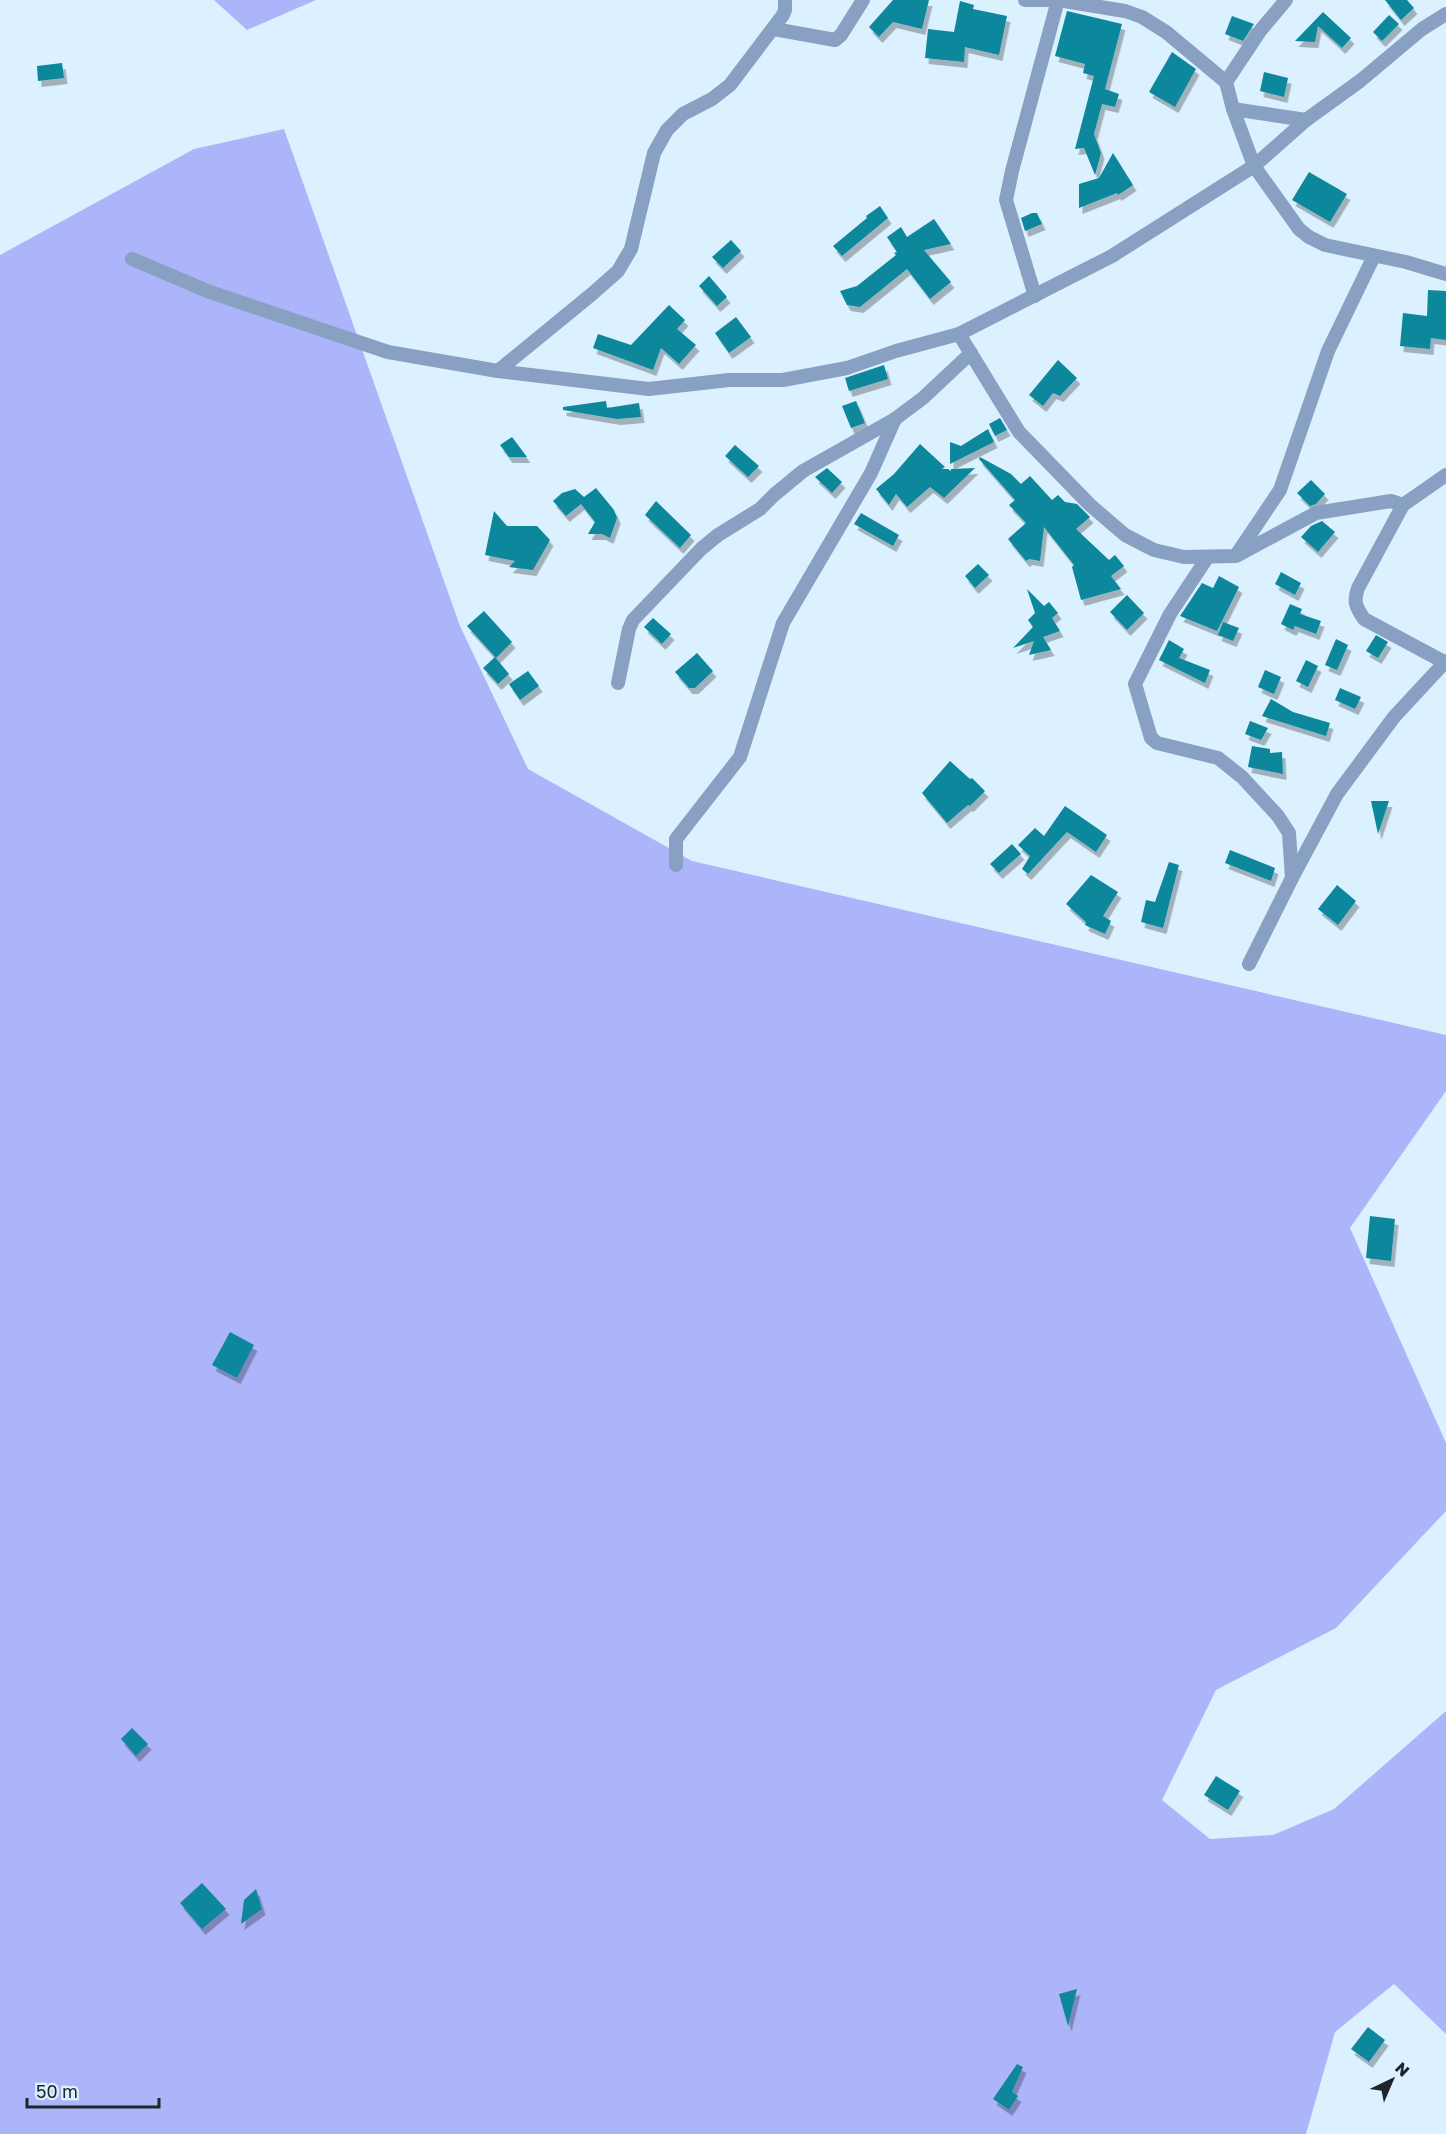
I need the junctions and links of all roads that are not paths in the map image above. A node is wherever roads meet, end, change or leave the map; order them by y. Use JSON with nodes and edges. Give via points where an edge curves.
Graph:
{"nodes":[{"id":1,"x":785,"y":0,"type":"edge"},
{"id":2,"x":863,"y":0,"type":"edge"},
{"id":3,"x":1025,"y":0,"type":"edge"},
{"id":4,"x":1058,"y":0,"type":"edge"},
{"id":5,"x":1286,"y":0,"type":"edge"},
{"id":6,"x":1446,"y":14,"type":"edge"},
{"id":7,"x":774,"y":29,"type":"junction"},
{"id":8,"x":1226,"y":82,"type":"junction"},
{"id":9,"x":1233,"y":109,"type":"junction"},
{"id":10,"x":1306,"y":120,"type":"junction"},
{"id":11,"x":1254,"y":166,"type":"junction"},
{"id":12,"x":1374,"y":256,"type":"junction"},
{"id":13,"x":132,"y":259,"type":"dead end"},
{"id":14,"x":1446,"y":274,"type":"edge"},
{"id":15,"x":1035,"y":296,"type":"junction"},
{"id":16,"x":959,"y":334,"type":"junction"},
{"id":17,"x":971,"y":353,"type":"junction"},
{"id":18,"x":498,"y":371,"type":"junction"},
{"id":19,"x":896,"y":419,"type":"junction"},
{"id":20,"x":1446,"y":476,"type":"edge"},
{"id":21,"x":1403,"y":505,"type":"junction"},
{"id":22,"x":1236,"y":556,"type":"junction"},
{"id":23,"x":1207,"y":558,"type":"junction"},
{"id":24,"x":1446,"y":662,"type":"edge"},
{"id":25,"x":618,"y":683,"type":"dead end"},
{"id":26,"x":676,"y":865,"type":"dead end"},
{"id":27,"x":1292,"y":878,"type":"junction"},
{"id":28,"x":1249,"y":964,"type":"dead end"}],
"edges":[{"from":1,"to":7,"type":"street","via":[[785,10]]},
{"from":2,"to":7,"type":"street","via":[[835,40]]},
{"from":3,"to":4,"type":"street"},
{"from":4,"to":8,"type":"street","via":[[1142,17]]},
{"from":4,"to":15,"type":"street","via":[[1006,200]]},
{"from":5,"to":8,"type":"street"},
{"from":6,"to":10,"type":"street"},
{"from":7,"to":18,"type":"street","via":[[730,85],[683,114],[667,130],[654,153],[631,249],[618,271]]},
{"from":8,"to":9,"type":"street"},
{"from":9,"to":10,"type":"street"},
{"from":9,"to":11,"type":"street"},
{"from":10,"to":11,"type":"street"},
{"from":11,"to":12,"type":"street","via":[[1299,229],[1309,237],[1325,245]]},
{"from":11,"to":15,"type":"street","via":[[1112,256]]},
{"from":12,"to":14,"type":"street"},
{"from":12,"to":22,"type":"street","via":[[1328,351],[1280,490]]},
{"from":13,"to":18,"type":"street","via":[[210,292],[388,352]]},
{"from":15,"to":16,"type":"street"},
{"from":16,"to":17,"type":"street"},
{"from":16,"to":18,"type":"street","via":[[847,368],[783,380],[729,380],[649,389]]},
{"from":17,"to":19,"type":"street"},
{"from":17,"to":23,"type":"street","via":[[1019,432],[1125,536],[1154,550]]},
{"from":19,"to":25,"type":"street","via":[[803,471],[760,509],[701,549],[633,620]]},
{"from":19,"to":26,"type":"street","via":[[871,473],[783,623],[740,757],[676,839]]},
{"from":20,"to":21,"type":"street"},
{"from":21,"to":22,"type":"street","via":[[1391,501],[1316,513]]},
{"from":21,"to":24,"type":"street","via":[[1358,588],[1356,607],[1364,619]]},
{"from":22,"to":23,"type":"street"},
{"from":23,"to":27,"type":"street","via":[[1170,614],[1135,684],[1150,738],[1156,743],[1218,758],[1242,777],[1278,816],[1289,833]]},
{"from":24,"to":27,"type":"street","via":[[1394,717],[1348,778]]},
{"from":27,"to":28,"type":"street"}]}
